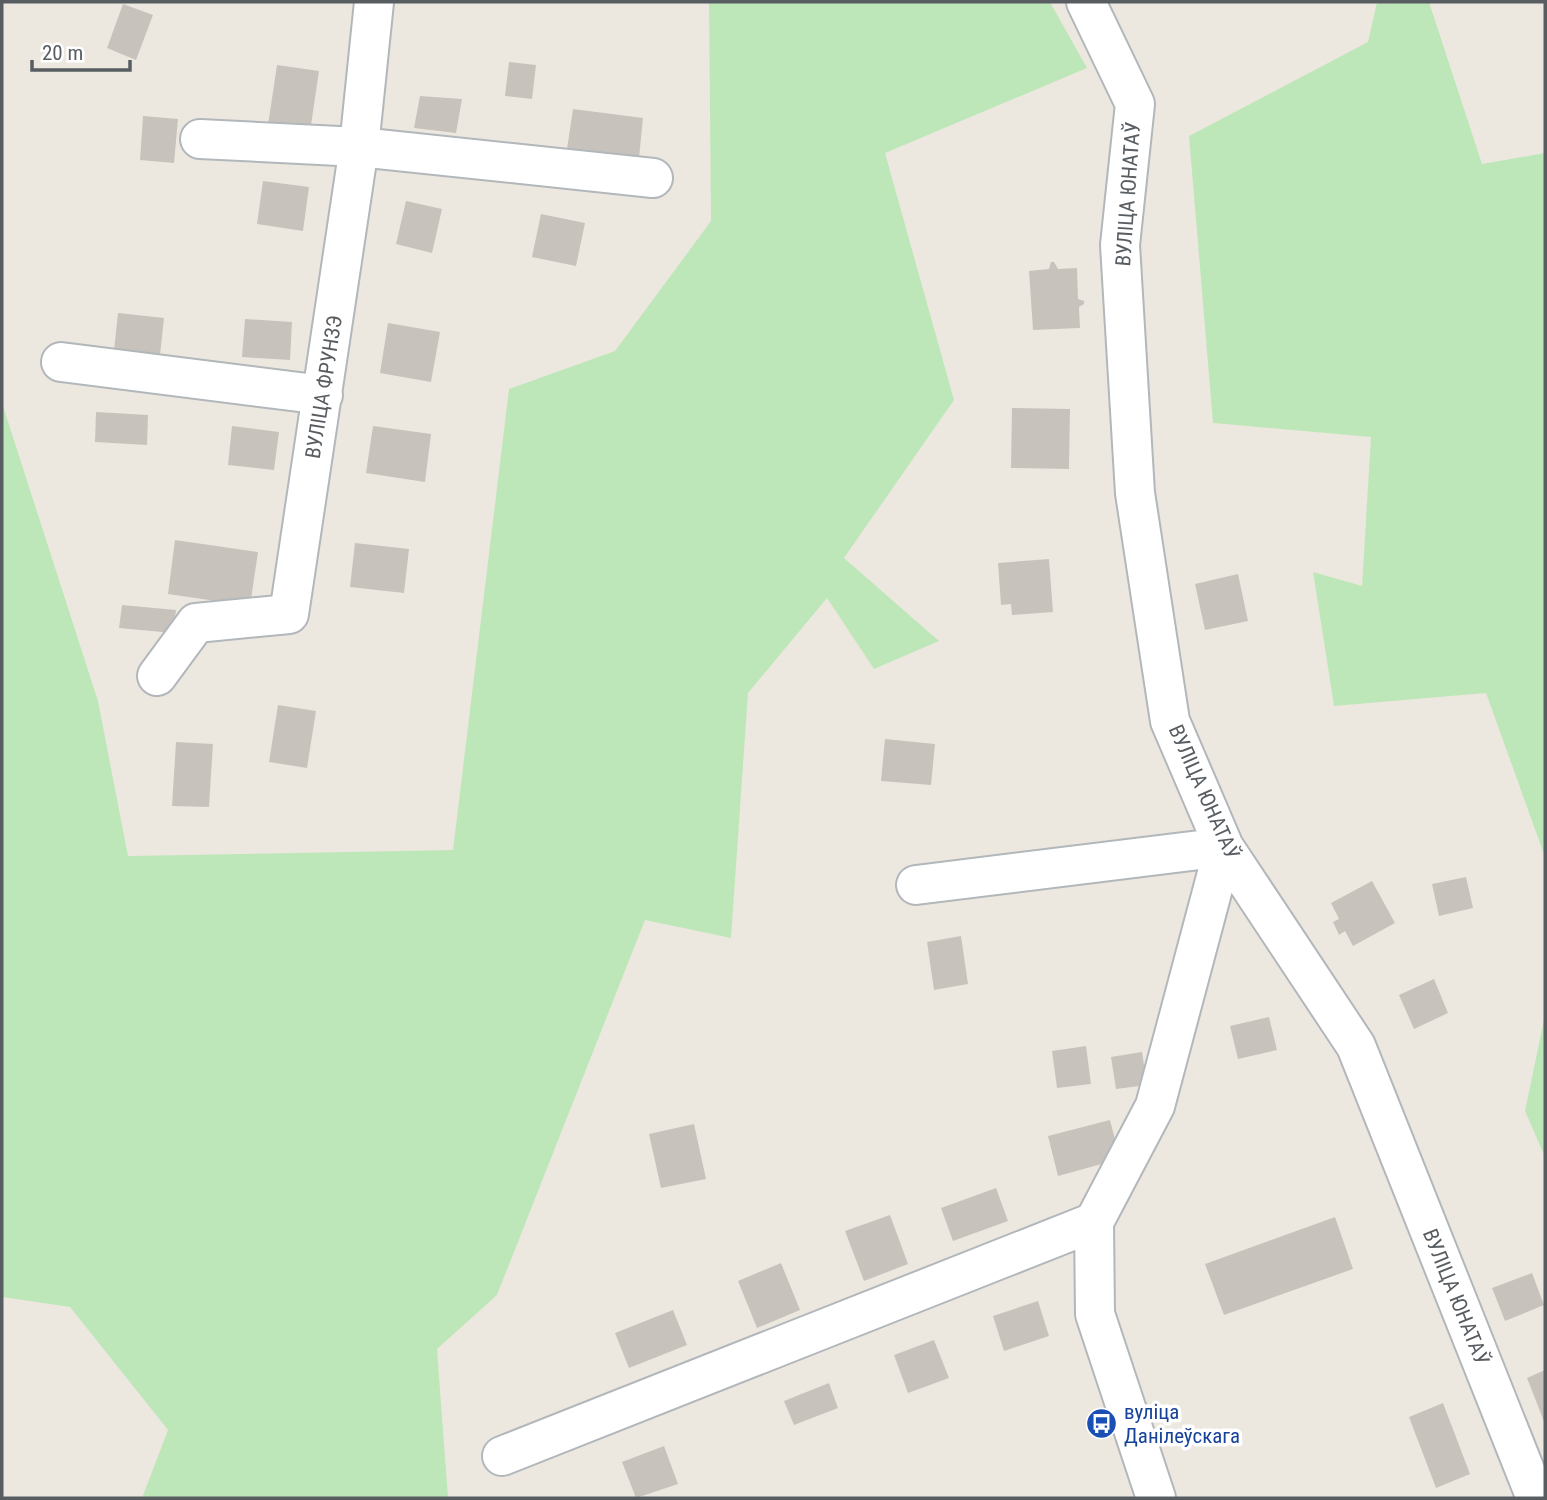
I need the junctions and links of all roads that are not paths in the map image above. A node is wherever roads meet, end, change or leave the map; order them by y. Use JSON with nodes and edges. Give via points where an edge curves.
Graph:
{"nodes":[{"id":1,"x":374,"y":2,"type":"edge"},
{"id":2,"x":1086,"y":2,"type":"edge"},
{"id":3,"x":201,"y":139,"type":"dead end"},
{"id":4,"x":359,"y":148,"type":"junction"},
{"id":5,"x":653,"y":178,"type":"dead end"},
{"id":6,"x":61,"y":362,"type":"dead end"},
{"id":7,"x":323,"y":395,"type":"junction"},
{"id":8,"x":157,"y":676,"type":"dead end"},
{"id":9,"x":1224,"y":847,"type":"junction"},
{"id":10,"x":916,"y":885,"type":"dead end"},
{"id":11,"x":1094,"y":1222,"type":"junction"},
{"id":12,"x":1533,"y":1454,"type":"edge"},
{"id":13,"x":502,"y":1456,"type":"dead end"},
{"id":14,"x":1156,"y":1498,"type":"edge"},
{"id":15,"x":1536,"y":1498,"type":"edge"}],
"edges":[{"from":1,"to":4,"type":"street","name":"ВУЛІЦА ФРУНЗЭ"},
{"from":2,"to":9,"type":"street","name":"ВУЛІЦА ЮНАТАЎ","via":[[1135,104],[1120,245],[1135,493],[1170,721]]},
{"from":3,"to":4,"type":"street"},
{"from":4,"to":5,"type":"street"},
{"from":4,"to":7,"type":"street","name":"ВУЛІЦА ФРУНЗЭ"},
{"from":6,"to":7,"type":"street"},
{"from":7,"to":8,"type":"street","name":"ВУЛІЦА ФРУНЗЭ","via":[[289,614],[197,623]]},
{"from":9,"to":10,"type":"street"},
{"from":9,"to":11,"type":"street","via":[[1155,1106]]},
{"from":9,"to":12,"type":"street","name":"ВУЛІЦА ЮНАТАЎ","via":[[1356,1046]]},
{"from":11,"to":13,"type":"street"},
{"from":11,"to":14,"type":"street","via":[[1095,1314]]},
{"from":12,"to":15,"type":"street","name":"ВУЛІЦА ЮНАТАЎ"}]}
